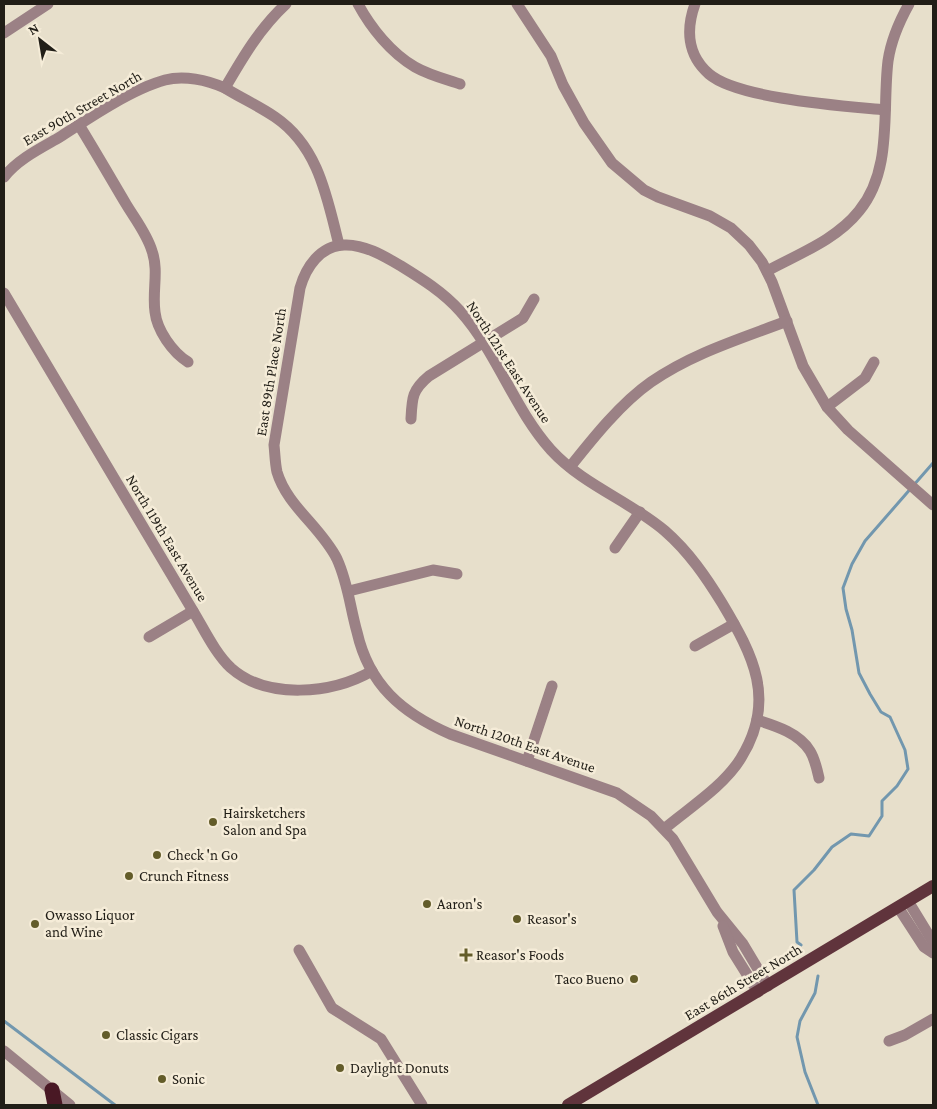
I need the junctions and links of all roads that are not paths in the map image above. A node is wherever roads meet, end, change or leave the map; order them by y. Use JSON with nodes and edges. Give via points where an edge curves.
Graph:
{"nodes":[{"id":1,"x":48,"y":4,"type":"edge"},
{"id":2,"x":286,"y":4,"type":"edge"},
{"id":3,"x":358,"y":4,"type":"edge"},
{"id":4,"x":517,"y":4,"type":"edge"},
{"id":5,"x":695,"y":4,"type":"edge"},
{"id":6,"x":909,"y":4,"type":"edge"},
{"id":7,"x":4,"y":33,"type":"edge"},
{"id":8,"x":460,"y":84,"type":"dead end"},
{"id":9,"x":225,"y":88,"type":"junction"},
{"id":10,"x":885,"y":110,"type":"junction"},
{"id":11,"x":79,"y":125,"type":"junction"},
{"id":12,"x":4,"y":177,"type":"edge"},
{"id":13,"x":339,"y":245,"type":"junction"},
{"id":14,"x":767,"y":270,"type":"junction"},
{"id":15,"x":4,"y":293,"type":"edge"},
{"id":16,"x":534,"y":299,"type":"dead end"},
{"id":17,"x":787,"y":321,"type":"junction"},
{"id":18,"x":482,"y":343,"type":"junction"},
{"id":19,"x":188,"y":362,"type":"dead end"},
{"id":20,"x":874,"y":362,"type":"dead end"},
{"id":21,"x":827,"y":406,"type":"junction"},
{"id":22,"x":412,"y":419,"type":"dead end"},
{"id":23,"x":570,"y":467,"type":"junction"},
{"id":24,"x":933,"y":505,"type":"edge"},
{"id":25,"x":640,"y":512,"type":"junction"},
{"id":26,"x":615,"y":548,"type":"dead end"},
{"id":27,"x":457,"y":574,"type":"dead end"},
{"id":28,"x":349,"y":591,"type":"junction"},
{"id":29,"x":193,"y":610,"type":"junction"},
{"id":30,"x":734,"y":624,"type":"junction"},
{"id":31,"x":149,"y":637,"type":"dead end"},
{"id":32,"x":695,"y":646,"type":"dead end"},
{"id":33,"x":372,"y":671,"type":"junction"},
{"id":34,"x":552,"y":686,"type":"dead end"},
{"id":35,"x":757,"y":720,"type":"junction"},
{"id":36,"x":527,"y":761,"type":"junction"},
{"id":37,"x":819,"y":778,"type":"dead end"},
{"id":38,"x":664,"y":829,"type":"junction"},
{"id":39,"x":933,"y":886,"type":"edge"},
{"id":40,"x":903,"y":904,"type":"junction"},
{"id":41,"x":933,"y":942,"type":"edge"},
{"id":42,"x":299,"y":950,"type":"dead end"},
{"id":43,"x":933,"y":954,"type":"edge"},
{"id":44,"x":763,"y":989,"type":"junction"},
{"id":45,"x":933,"y":1019,"type":"edge"},
{"id":46,"x":889,"y":1041,"type":"dead end"},
{"id":47,"x":4,"y":1051,"type":"edge"},
{"id":48,"x":52,"y":1090,"type":"junction"},
{"id":49,"x":56,"y":1105,"type":"edge"},
{"id":50,"x":70,"y":1105,"type":"edge"},
{"id":51,"x":422,"y":1105,"type":"edge"},
{"id":52,"x":568,"y":1105,"type":"edge"}],
"edges":[{"from":1,"to":7,"type":"street"},
{"from":2,"to":9,"type":"street","via":[[252,42]]},
{"from":3,"to":8,"type":"street","via":[[374,30],[399,55],[416,68]]},
{"from":4,"to":14,"type":"street","via":[[551,56],[584,122],[612,163],[644,190],[710,216],[731,228],[749,245]]},
{"from":5,"to":10,"type":"street","via":[[688,31],[691,46],[709,74],[722,82],[795,100]]},
{"from":6,"to":10,"type":"street","via":[[896,29],[890,52]]},
{"from":9,"to":11,"type":"street","name":"East 90th Street North","via":[[198,80],[167,80],[145,87]]},
{"from":9,"to":13,"type":"street","via":[[275,117],[301,142],[314,160],[324,185]]},
{"from":10,"to":14,"type":"street","via":[[880,166],[859,212],[826,240]]},
{"from":11,"to":12,"type":"street","name":"East 90th Street North","via":[[20,162]]},
{"from":11,"to":19,"type":"street","via":[[147,239],[155,264],[157,321],[179,357]]},
{"from":13,"to":18,"type":"street","name":"North 121st East Avenue","via":[[375,252],[429,283],[460,311]]},
{"from":13,"to":28,"type":"street","name":"East 89th Place North","via":[[318,257],[304,274],[274,445],[276,470],[282,485],[327,543]]},
{"from":14,"to":17,"type":"street"},
{"from":15,"to":29,"type":"street","name":"North 119th East Avenue"},
{"from":16,"to":18,"type":"street","via":[[523,318]]},
{"from":17,"to":21,"type":"street","via":[[803,366]]},
{"from":17,"to":23,"type":"street","via":[[714,348],[652,382],[628,401]]},
{"from":18,"to":22,"type":"street","via":[[420,384],[412,397]]},
{"from":18,"to":23,"type":"street","name":"North 121st East Avenue","via":[[538,434]]},
{"from":20,"to":21,"type":"street","via":[[865,378]]},
{"from":21,"to":24,"type":"street","via":[[848,430]]},
{"from":23,"to":25,"type":"street","name":"North 121st East Avenue"},
{"from":25,"to":26,"type":"street"},
{"from":25,"to":30,"type":"street","name":"North 121st East Avenue","via":[[665,531],[695,562]]},
{"from":27,"to":28,"type":"street","via":[[433,570]]},
{"from":28,"to":33,"type":"street","name":"North 120th East Avenue","via":[[360,643]]},
{"from":29,"to":31,"type":"street"},
{"from":29,"to":33,"type":"street","name":"North 119th East Avenue","via":[[221,657],[242,676],[259,684],[276,688],[320,689],[344,684]]},
{"from":30,"to":32,"type":"street"},
{"from":30,"to":35,"type":"street","name":"North 121st East Avenue","via":[[754,663],[759,699]]},
{"from":33,"to":36,"type":"street","name":"North 120th East Avenue","via":[[393,699],[417,718],[450,734]]},
{"from":34,"to":36,"type":"street"},
{"from":35,"to":37,"type":"street","via":[[784,729],[805,744],[811,752]]},
{"from":35,"to":38,"type":"street","name":"North 121st East Avenue","via":[[735,767]]},
{"from":36,"to":38,"type":"street","name":"North 120th East Avenue","via":[[617,793]]},
{"from":38,"to":44,"type":"street","name":"North 120th East Avenue","via":[[717,912],[734,952]]},
{"from":39,"to":40,"type":"main road","name":"East 86th Street North"},
{"from":40,"to":41,"type":"street"},
{"from":40,"to":43,"type":"street","via":[[924,947]]},
{"from":40,"to":44,"type":"main road","name":"East 86th Street North"},
{"from":42,"to":51,"type":"street","via":[[332,1008],[381,1039]]},
{"from":44,"to":52,"type":"main road","name":"East 86th Street North"},
{"from":45,"to":46,"type":"street"},
{"from":47,"to":48,"type":"street"},
{"from":48,"to":49,"type":"highway"},
{"from":48,"to":50,"type":"street"}]}
